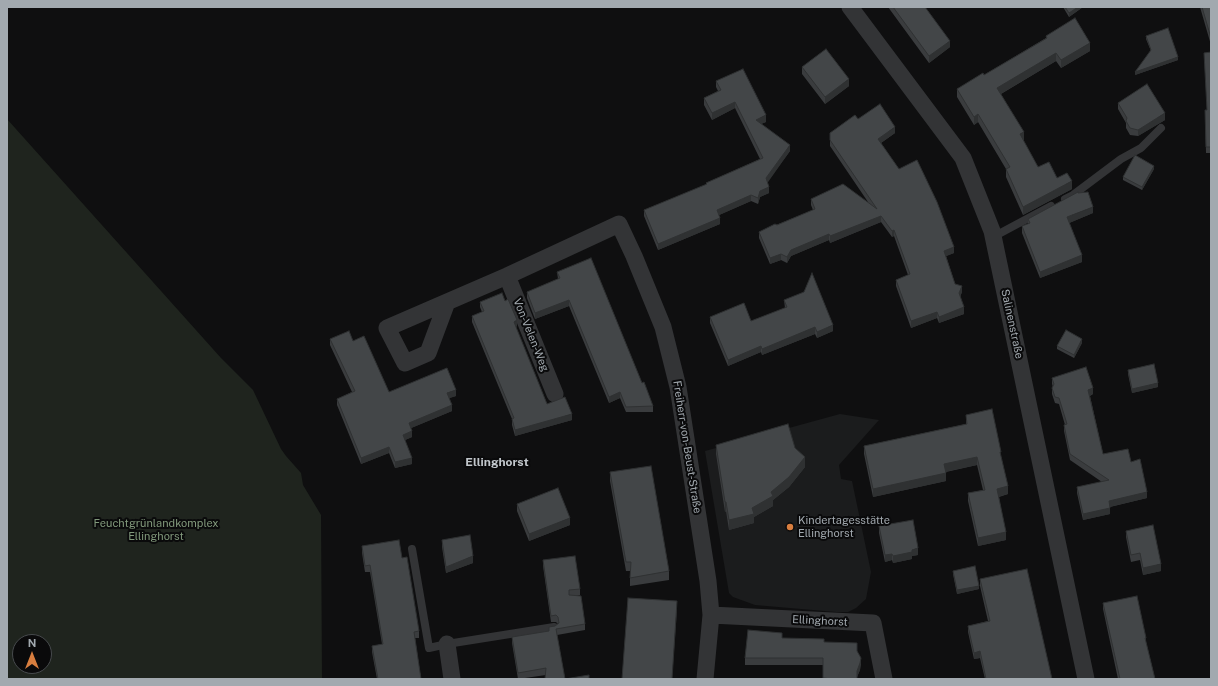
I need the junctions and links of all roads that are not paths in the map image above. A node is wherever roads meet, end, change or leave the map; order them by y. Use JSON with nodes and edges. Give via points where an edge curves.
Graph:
{"nodes":[{"id":1,"x":850,"y":7,"type":"edge"},
{"id":2,"x":1162,"y":128,"type":"dead end"},
{"id":3,"x":993,"y":236,"type":"junction"},
{"id":4,"x":508,"y":276,"type":"junction"},
{"id":5,"x":447,"y":302,"type":"dead end"},
{"id":6,"x":555,"y":394,"type":"dead end"},
{"id":7,"x":412,"y":549,"type":"dead end"},
{"id":8,"x":711,"y":615,"type":"junction"},
{"id":9,"x":554,"y":627,"type":"edge"},
{"id":10,"x":447,"y":644,"type":"junction"},
{"id":11,"x":452,"y":679,"type":"edge"},
{"id":12,"x":705,"y":679,"type":"edge"},
{"id":13,"x":884,"y":679,"type":"edge"},
{"id":14,"x":1086,"y":679,"type":"edge"}],
"edges":[{"from":1,"to":3,"type":"street","name":"Salinenstraße","via":[[963,158]]},
{"from":2,"to":3,"type":"lane","via":[[1141,148],[1121,159],[1073,195]]},
{"from":3,"to":14,"type":"street","name":"Salinenstraße"},
{"from":4,"to":5,"type":"street"},
{"from":4,"to":6,"type":"street","name":"Von-Velen-Weg"},
{"from":4,"to":8,"type":"street","name":"Freiherr-von-Beust-Straße","via":[[619,224],[663,326],[678,387]]},
{"from":7,"to":10,"type":"lane","via":[[429,648]]},
{"from":8,"to":12,"type":"street","name":"Freiherr-von-Beust-Straße"},
{"from":8,"to":13,"type":"street","name":"Ellinghorst","via":[[873,623]]},
{"from":9,"to":10,"type":"lane"},
{"from":10,"to":11,"type":"street"}]}
